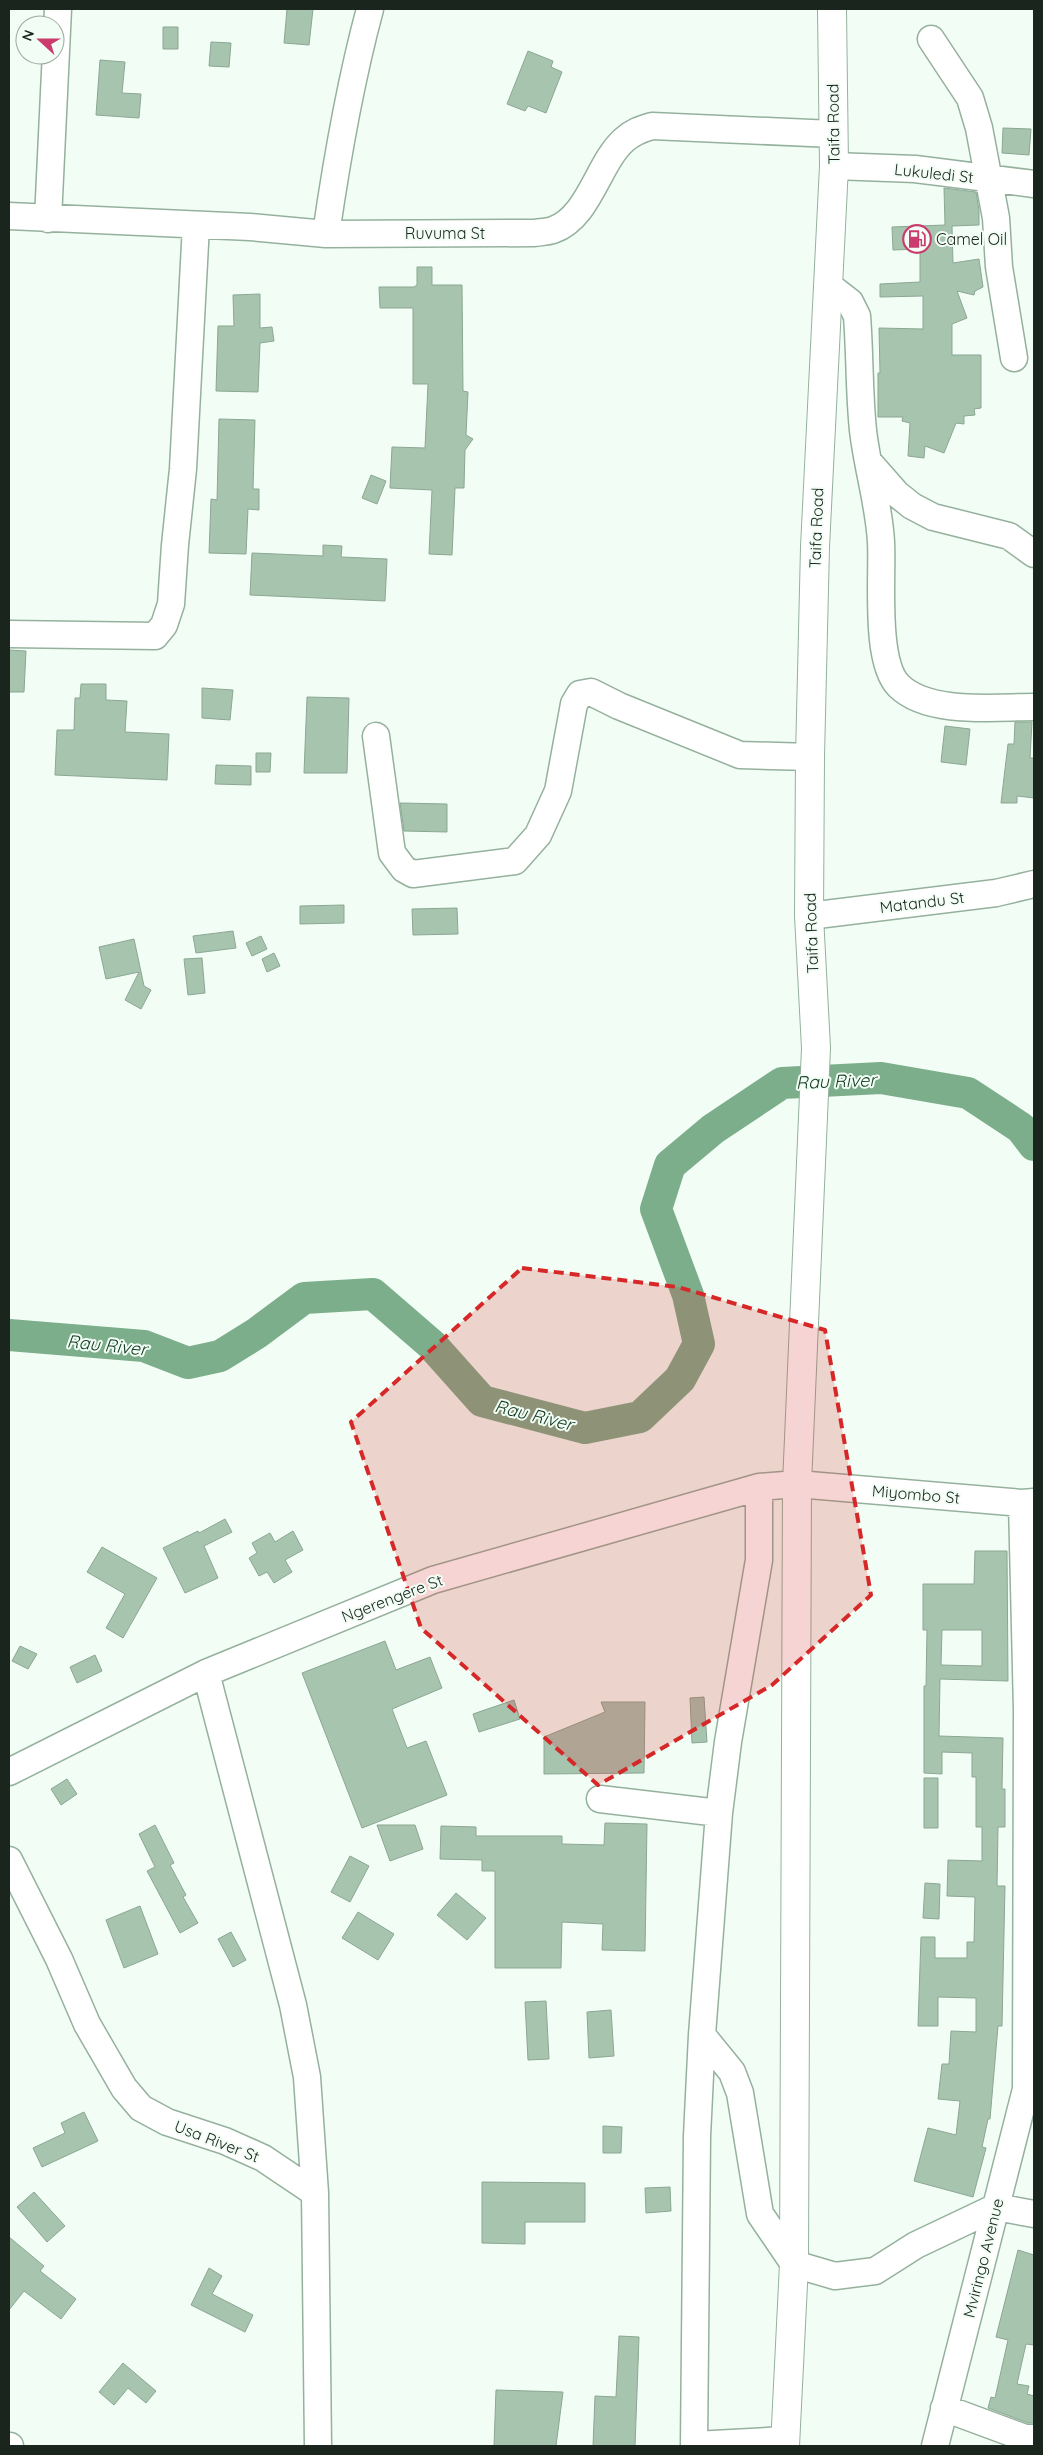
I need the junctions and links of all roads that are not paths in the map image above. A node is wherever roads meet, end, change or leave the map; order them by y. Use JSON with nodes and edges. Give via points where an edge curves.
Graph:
{"nodes":[{"id":1,"x":58,"y":9,"type":"edge"},
{"id":2,"x":370,"y":9,"type":"edge"},
{"id":3,"x":832,"y":9,"type":"edge"},
{"id":4,"x":931,"y":39,"type":"dead end"},
{"id":5,"x":833,"y":134,"type":"junction"},
{"id":6,"x":834,"y":166,"type":"junction"},
{"id":7,"x":988,"y":178,"type":"junction"},
{"id":8,"x":1034,"y":184,"type":"edge"},
{"id":9,"x":9,"y":216,"type":"edge"},
{"id":10,"x":48,"y":219,"type":"junction"},
{"id":11,"x":196,"y":225,"type":"junction"},
{"id":12,"x":326,"y":234,"type":"junction"},
{"id":13,"x":828,"y":285,"type":"junction"},
{"id":14,"x":1014,"y":358,"type":"dead end"},
{"id":15,"x":868,"y":461,"type":"junction"},
{"id":16,"x":1034,"y":554,"type":"edge"},
{"id":17,"x":9,"y":634,"type":"edge"},
{"id":18,"x":1034,"y":707,"type":"edge"},
{"id":19,"x":376,"y":736,"type":"dead end"},
{"id":20,"x":810,"y":757,"type":"junction"},
{"id":21,"x":1034,"y":884,"type":"edge"},
{"id":22,"x":809,"y":916,"type":"junction"},
{"id":23,"x":797,"y":1484,"type":"junction"},
{"id":24,"x":759,"y":1487,"type":"junction"},
{"id":25,"x":1028,"y":1502,"type":"edge"},
{"id":26,"x":206,"y":1673,"type":"junction"},
{"id":27,"x":9,"y":1772,"type":"edge"},
{"id":28,"x":600,"y":1799,"type":"dead end"},
{"id":29,"x":719,"y":1813,"type":"junction"},
{"id":30,"x":9,"y":1860,"type":"edge"},
{"id":31,"x":702,"y":2035,"type":"junction"},
{"id":32,"x":1030,"y":2080,"type":"edge"},
{"id":33,"x":315,"y":2193,"type":"junction"},
{"id":34,"x":996,"y":2207,"type":"junction"},
{"id":35,"x":1034,"y":2214,"type":"edge"},
{"id":36,"x":794,"y":2264,"type":"junction"},
{"id":37,"x":944,"y":2408,"type":"junction"},
{"id":38,"x":1034,"y":2438,"type":"edge"},
{"id":39,"x":785,"y":2443,"type":"edge"},
{"id":40,"x":694,"y":2445,"type":"edge"},
{"id":41,"x":318,"y":2446,"type":"edge"},
{"id":42,"x":935,"y":2446,"type":"edge"}],
"edges":[{"from":1,"to":10,"type":"street"},
{"from":2,"to":12,"type":"street","via":[[335,170]]},
{"from":3,"to":5,"type":"highway","name":"Taifa Road"},
{"from":4,"to":7,"type":"street","via":[[970,98]]},
{"from":5,"to":6,"type":"highway","name":"Taifa Road"},
{"from":5,"to":12,"type":"street","name":"Ruvuma St","via":[[652,126],[623,140],[584,202],[554,229],[534,233]]},
{"from":6,"to":7,"type":"street","name":"Lukuledi St","via":[[915,169]]},
{"from":6,"to":13,"type":"highway","name":"Taifa Road"},
{"from":7,"to":8,"type":"street","name":"Lukuledi St"},
{"from":7,"to":14,"type":"street"},
{"from":9,"to":10,"type":"street","name":"Ruvuma St"},
{"from":10,"to":11,"type":"street","name":"Ruvuma St"},
{"from":11,"to":12,"type":"street","name":"Ruvuma St"},
{"from":11,"to":17,"type":"street","via":[[183,469],[171,604],[164,625],[155,636]]},
{"from":13,"to":15,"type":"street","via":[[850,302],[857,316]]},
{"from":13,"to":20,"type":"highway","name":"Taifa Road","via":[[815,547]]},
{"from":15,"to":16,"type":"street","via":[[912,506],[933,517],[1010,536]]},
{"from":15,"to":18,"type":"street","via":[[881,541],[880,625],[889,667],[897,685],[912,696],[956,707]]},
{"from":19,"to":20,"type":"street","via":[[392,853],[404,868],[414,874],[515,861],[538,835],[558,791],[574,704],[580,694],[591,692],[740,755]]},
{"from":20,"to":22,"type":"highway","name":"Taifa Road"},
{"from":21,"to":22,"type":"street","name":"Matandu St","via":[[996,893]]},
{"from":22,"to":23,"type":"highway","name":"Taifa Road","via":[[816,1048]]},
{"from":23,"to":24,"type":"street","name":"Ngerengere St"},
{"from":23,"to":25,"type":"street","name":"Miyombo St"},
{"from":23,"to":36,"type":"highway","name":"Taifa Road"},
{"from":24,"to":26,"type":"street","name":"Ngerengere St","via":[[433,1580]]},
{"from":24,"to":29,"type":"street","via":[[759,1560]]},
{"from":25,"to":32,"type":"street","name":"Mviringo Avenue"},
{"from":26,"to":27,"type":"street","name":"Ngerengere St"},
{"from":26,"to":33,"type":"street","via":[[293,2005],[307,2077]]},
{"from":28,"to":29,"type":"street"},
{"from":29,"to":31,"type":"street"},
{"from":30,"to":33,"type":"street","name":"Usa River St","via":[[59,1959],[87,2024],[124,2088],[141,2108],[167,2122],[225,2141],[263,2158]]},
{"from":31,"to":36,"type":"street","via":[[732,2072],[740,2093],[760,2214]]},
{"from":31,"to":40,"type":"street","via":[[697,2136]]},
{"from":32,"to":34,"type":"street","name":"Mviringo Avenue"},
{"from":33,"to":41,"type":"street"},
{"from":34,"to":35,"type":"street"},
{"from":34,"to":36,"type":"street","via":[[916,2245],[875,2271],[835,2276]]},
{"from":34,"to":37,"type":"street","name":"Mviringo Avenue"},
{"from":36,"to":39,"type":"highway","name":"Taifa Road"},
{"from":37,"to":38,"type":"street","via":[[1025,2438]]},
{"from":37,"to":42,"type":"street","name":"Mviringo Avenue"},
{"from":39,"to":40,"type":"street"}]}
